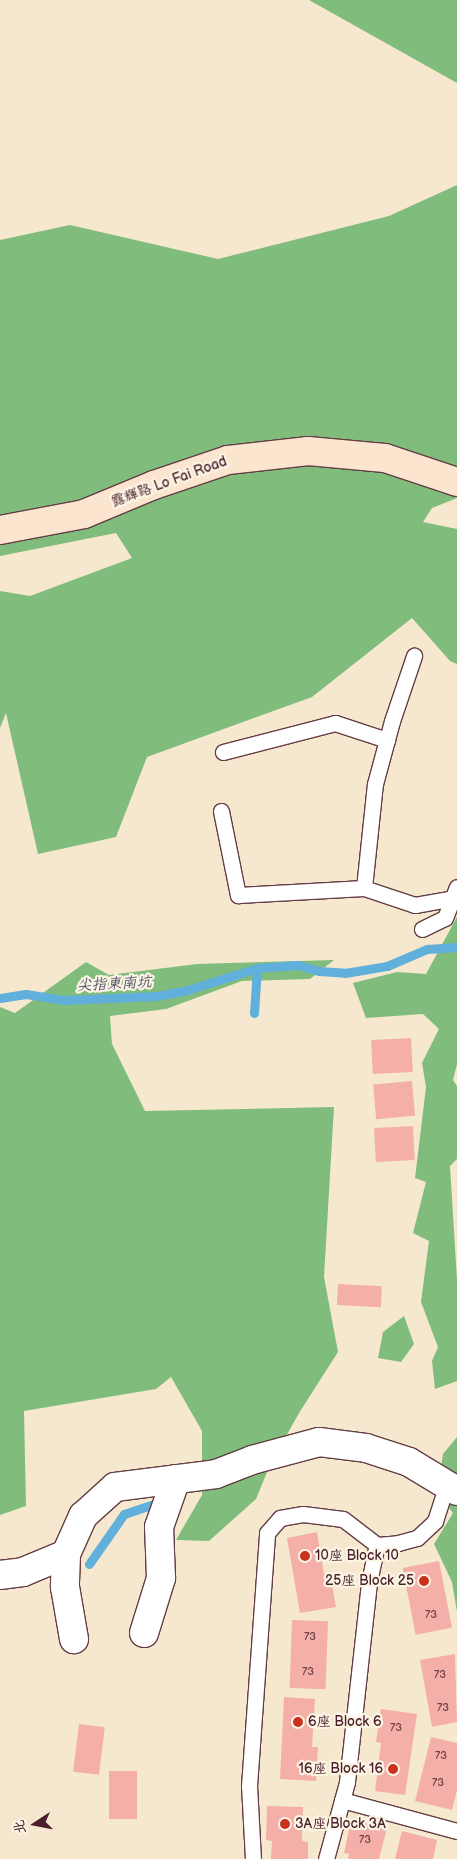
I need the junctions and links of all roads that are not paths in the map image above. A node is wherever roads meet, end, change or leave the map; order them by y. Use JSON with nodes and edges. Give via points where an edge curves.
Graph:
{"nodes":[{"id":1,"x":457,"y":482,"type":"edge"},
{"id":2,"x":0,"y":530,"type":"edge"},
{"id":3,"x":414,"y":656,"type":"dead end"},
{"id":4,"x":387,"y":740,"type":"junction"},
{"id":5,"x":223,"y":752,"type":"dead end"},
{"id":6,"x":221,"y":811,"type":"dead end"},
{"id":7,"x":364,"y":888,"type":"junction"},
{"id":8,"x":455,"y":892,"type":"edge"},
{"id":9,"x":422,"y":929,"type":"dead end"},
{"id":10,"x":176,"y":1479,"type":"junction"},
{"id":11,"x":452,"y":1488,"type":"edge"},
{"id":12,"x":377,"y":1545,"type":"junction"},
{"id":13,"x":66,"y":1554,"type":"junction"},
{"id":14,"x":0,"y":1575,"type":"edge"},
{"id":15,"x":144,"y":1633,"type":"dead end"},
{"id":16,"x":74,"y":1639,"type":"dead end"},
{"id":17,"x":342,"y":1800,"type":"junction"},
{"id":18,"x":457,"y":1831,"type":"edge"},
{"id":19,"x":253,"y":1859,"type":"edge"},
{"id":20,"x":326,"y":1859,"type":"edge"}],
"edges":[{"from":1,"to":2,"type":"street","name":"露輝路 Lo Fai Road","via":[[385,458],[308,451],[228,460],[84,514]]},
{"from":3,"to":4,"type":"lane"},
{"from":4,"to":5,"type":"lane","via":[[335,723]]},
{"from":4,"to":7,"type":"lane","via":[[375,784]]},
{"from":6,"to":7,"type":"lane","via":[[238,895]]},
{"from":7,"to":8,"type":"lane","via":[[415,905]]},
{"from":8,"to":9,"type":"lane","via":[[445,918]]},
{"from":10,"to":11,"type":"street","via":[[216,1474],[252,1460],[319,1442],[366,1448],[409,1462]]},
{"from":10,"to":13,"type":"street","via":[[115,1487],[83,1516]]},
{"from":10,"to":15,"type":"street","via":[[159,1527],[162,1578]]},
{"from":11,"to":12,"type":"lane","via":[[435,1521],[417,1538]]},
{"from":12,"to":17,"type":"lane","via":[[369,1582],[348,1782]]},
{"from":12,"to":19,"type":"lane","via":[[343,1519],[303,1514],[280,1518],[267,1533],[249,1786]]},
{"from":13,"to":14,"type":"street","via":[[23,1572]]},
{"from":13,"to":16,"type":"street","via":[[65,1587]]},
{"from":17,"to":18,"type":"lane"},
{"from":17,"to":20,"type":"lane"}]}
